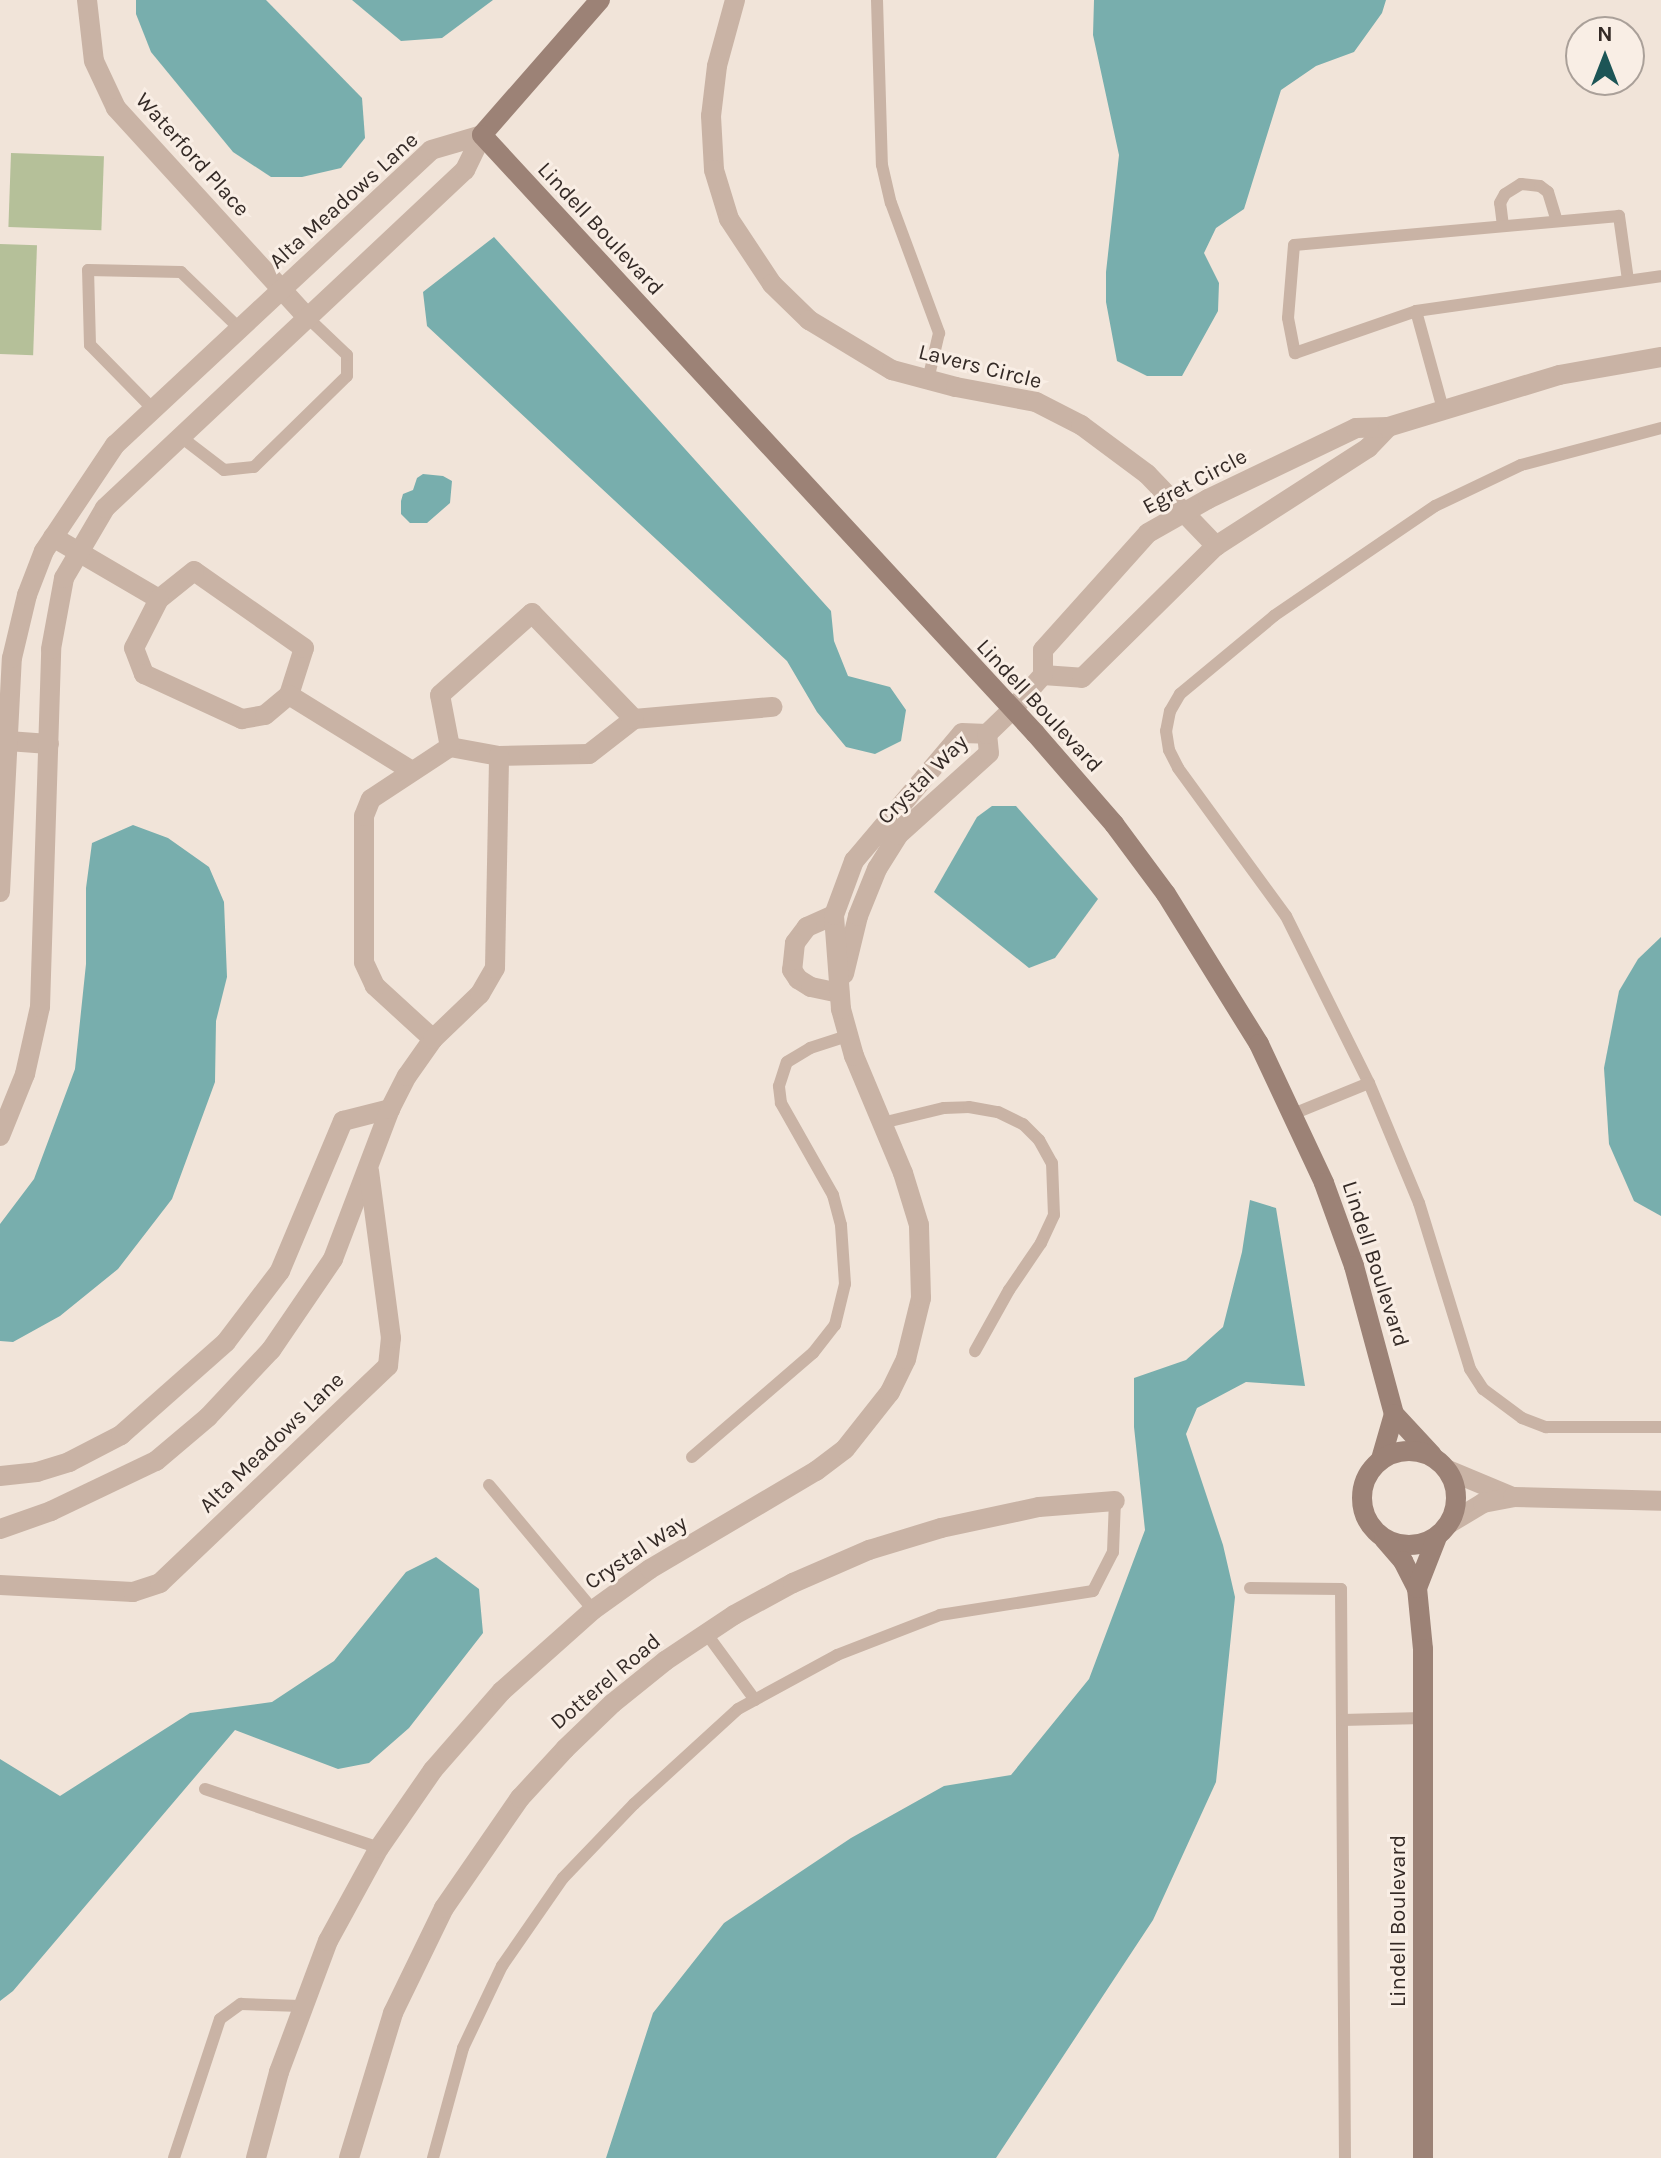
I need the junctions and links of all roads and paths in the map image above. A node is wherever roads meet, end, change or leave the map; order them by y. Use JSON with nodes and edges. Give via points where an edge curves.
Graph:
{"nodes":[{"id":1,"x":87,"y":0,"type":"edge"},
{"id":2,"x":600,"y":0,"type":"edge"},
{"id":3,"x":735,"y":0,"type":"edge"},
{"id":4,"x":877,"y":0,"type":"edge"},
{"id":5,"x":482,"y":135,"type":"junction"},
{"id":6,"x":1557,"y":221,"type":"junction"},
{"id":7,"x":1503,"y":226,"type":"junction"},
{"id":8,"x":1661,"y":276,"type":"edge"},
{"id":9,"x":1628,"y":280,"type":"junction"},
{"id":10,"x":282,"y":289,"type":"junction"},
{"id":11,"x":1416,"y":311,"type":"junction"},
{"id":12,"x":308,"y":318,"type":"junction"},
{"id":13,"x":240,"y":329,"type":"junction"},
{"id":14,"x":1661,"y":357,"type":"edge"},
{"id":15,"x":928,"y":380,"type":"junction"},
{"id":16,"x":153,"y":409,"type":"junction"},
{"id":17,"x":1443,"y":409,"type":"junction"},
{"id":18,"x":1388,"y":427,"type":"junction"},
{"id":19,"x":1661,"y":428,"type":"edge"},
{"id":20,"x":181,"y":437,"type":"junction"},
{"id":21,"x":1184,"y":513,"type":"junction"},
{"id":22,"x":53,"y":537,"type":"junction"},
{"id":23,"x":1216,"y":546,"type":"junction"},
{"id":24,"x":80,"y":551,"type":"junction"},
{"id":25,"x":159,"y":599,"type":"junction"},
{"id":26,"x":1043,"y":675,"type":"junction"},
{"id":27,"x":289,"y":695,"type":"junction"},
{"id":28,"x":772,"y":707,"type":"dead end"},
{"id":29,"x":1013,"y":709,"type":"junction"},
{"id":30,"x":634,"y":719,"type":"junction"},
{"id":31,"x":987,"y":734,"type":"junction"},
{"id":32,"x":49,"y":744,"type":"junction"},
{"id":33,"x":4,"y":746,"type":"edge"},
{"id":34,"x":450,"y":747,"type":"junction"},
{"id":35,"x":499,"y":756,"type":"junction"},
{"id":36,"x":412,"y":771,"type":"junction"},
{"id":37,"x":2,"y":841,"type":"edge"},
{"id":38,"x":0,"y":892,"type":"edge"},
{"id":39,"x":834,"y":915,"type":"junction"},
{"id":40,"x":839,"y":993,"type":"junction"},
{"id":41,"x":847,"y":1036,"type":"junction"},
{"id":42,"x":433,"y":1039,"type":"junction"},
{"id":43,"x":1369,"y":1083,"type":"junction"},
{"id":44,"x":390,"y":1109,"type":"junction"},
{"id":45,"x":1293,"y":1114,"type":"junction"},
{"id":46,"x":882,"y":1123,"type":"junction"},
{"id":47,"x":0,"y":1136,"type":"edge"},
{"id":48,"x":369,"y":1166,"type":"junction"},
{"id":49,"x":975,"y":1351,"type":"dead end"},
{"id":50,"x":1394,"y":1414,"type":"junction"},
{"id":51,"x":1661,"y":1427,"type":"edge"},
{"id":52,"x":692,"y":1457,"type":"dead end"},
{"id":53,"x":1381,"y":1459,"type":"junction"},
{"id":54,"x":1441,"y":1463,"type":"junction"},
{"id":55,"x":0,"y":1476,"type":"edge"},
{"id":56,"x":489,"y":1485,"type":"dead end"},
{"id":57,"x":1513,"y":1497,"type":"junction"},
{"id":58,"x":1115,"y":1501,"type":"joint"},
{"id":59,"x":1661,"y":1501,"type":"edge"},
{"id":60,"x":0,"y":1529,"type":"edge"},
{"id":61,"x":1444,"y":1530,"type":"junction"},
{"id":62,"x":1384,"y":1539,"type":"junction"},
{"id":63,"x":0,"y":1585,"type":"edge"},
{"id":64,"x":1250,"y":1588,"type":"dead end"},
{"id":65,"x":1417,"y":1588,"type":"junction"},
{"id":66,"x":593,"y":1610,"type":"junction"},
{"id":67,"x":706,"y":1633,"type":"junction"},
{"id":68,"x":755,"y":1700,"type":"junction"},
{"id":69,"x":1423,"y":1718,"type":"junction"},
{"id":70,"x":1342,"y":1720,"type":"junction"},
{"id":71,"x":205,"y":1789,"type":"dead end"},
{"id":72,"x":379,"y":1848,"type":"junction"},
{"id":73,"x":301,"y":2006,"type":"junction"},
{"id":74,"x":174,"y":2158,"type":"edge"},
{"id":75,"x":256,"y":2158,"type":"edge"},
{"id":76,"x":349,"y":2158,"type":"edge"},
{"id":77,"x":433,"y":2158,"type":"edge"},
{"id":78,"x":1345,"y":2158,"type":"edge"},
{"id":79,"x":1423,"y":2158,"type":"edge"}],
"edges":[{"from":1,"to":10,"type":"street","name":"Waterford Place","via":[[94,61],[116,108]]},
{"from":2,"to":5,"type":"street"},
{"from":3,"to":15,"type":"street","name":"Lavers Circle","via":[[717,66],[711,116],[714,170],[729,219],[772,284],[809,320],[892,370]]},
{"from":4,"to":15,"type":"lane","via":[[882,165],[939,333]]},
{"from":5,"to":10,"type":"street","name":"Alta Meadows Lane","via":[[431,150]]},
{"from":5,"to":12,"type":"street","via":[[465,170]]},
{"from":5,"to":29,"type":"street","name":"Lindell Boulevard"},
{"from":6,"to":7,"type":"lane"},
{"from":6,"to":7,"type":"lane","via":[[1548,192],[1521,184],[1500,203]]},
{"from":6,"to":9,"type":"lane","via":[[1619,216]]},
{"from":7,"to":11,"type":"lane","via":[[1294,245],[1288,318],[1295,353]]},
{"from":8,"to":9,"type":"lane"},
{"from":9,"to":11,"type":"lane"},
{"from":10,"to":12,"type":"street","name":"Waterford Place"},
{"from":10,"to":13,"type":"street","name":"Alta Meadows Lane"},
{"from":11,"to":17,"type":"lane"},
{"from":12,"to":20,"type":"street"},
{"from":12,"to":20,"type":"lane","via":[[347,355],[347,376],[254,467],[224,470]]},
{"from":13,"to":16,"type":"street","name":"Alta Meadows Lane"},
{"from":13,"to":16,"type":"lane","via":[[181,272],[88,270],[90,345]]},
{"from":14,"to":17,"type":"street","name":"Egret Circle","via":[[1559,375]]},
{"from":15,"to":21,"type":"street","name":"Lavers Circle","via":[[1036,402],[1081,425],[1147,474]]},
{"from":16,"to":22,"type":"street","name":"Alta Meadows Lane","via":[[115,445]]},
{"from":17,"to":18,"type":"street","name":"Egret Circle"},
{"from":18,"to":21,"type":"street","name":"Egret Circle","via":[[1356,428]]},
{"from":18,"to":23,"type":"street","name":"Egret Circle","via":[[1368,448]]},
{"from":19,"to":43,"type":"lane","via":[[1521,465],[1435,506],[1274,616],[1180,694],[1170,711],[1168,740],[1178,768],[1286,916]]},
{"from":20,"to":24,"type":"street","via":[[105,508]]},
{"from":21,"to":23,"type":"street","name":"Lavers Circle"},
{"from":21,"to":26,"type":"street","name":"Egret Circle","via":[[1148,533],[1050,641],[1043,650]]},
{"from":22,"to":24,"type":"street"},
{"from":22,"to":33,"type":"street","name":"Alta Meadows Lane","via":[[27,595],[12,658]]},
{"from":23,"to":26,"type":"street","name":"Egret Circle","via":[[1082,678]]},
{"from":24,"to":25,"type":"street"},
{"from":24,"to":32,"type":"street","via":[[64,578],[51,649]]},
{"from":25,"to":27,"type":"street","via":[[194,571],[304,648]]},
{"from":25,"to":27,"type":"street","via":[[134,648],[144,674],[242,719],[265,715]]},
{"from":26,"to":29,"type":"street","name":"Egret Circle"},
{"from":27,"to":36,"type":"street"},
{"from":28,"to":30,"type":"street"},
{"from":29,"to":31,"type":"street","name":"Crystal Way"},
{"from":29,"to":45,"type":"street","name":"Lindell Boulevard","via":[[1114,824],[1166,894],[1215,967]]},
{"from":30,"to":34,"type":"street","via":[[532,613],[440,695]]},
{"from":30,"to":35,"type":"street","via":[[589,754]]},
{"from":31,"to":39,"type":"street","name":"Crystal Way","via":[[962,733],[934,763],[854,861]]},
{"from":31,"to":40,"type":"street","name":"Crystal Way","via":[[989,753],[898,835],[877,869],[858,916]]},
{"from":32,"to":33,"type":"street"},
{"from":32,"to":47,"type":"street","via":[[40,1007],[25,1074]]},
{"from":33,"to":37,"type":"street","name":"Alta Meadows Lane"},
{"from":34,"to":35,"type":"street"},
{"from":34,"to":36,"type":"street"},
{"from":35,"to":42,"type":"street","name":"Alta Meadows Lane","via":[[495,968],[480,994]]},
{"from":36,"to":42,"type":"street","via":[[371,799],[364,816],[364,962],[375,986]]},
{"from":37,"to":38,"type":"street","name":"Alta Meadows Lane"},
{"from":39,"to":40,"type":"street","name":"Crystal Way"},
{"from":39,"to":40,"type":"street","via":[[807,927],[795,943],[792,970],[811,987]]},
{"from":40,"to":41,"type":"street","name":"Crystal Way"},
{"from":41,"to":46,"type":"street","name":"Crystal Way"},
{"from":41,"to":52,"type":"lane","via":[[787,1062],[779,1086],[781,1103],[833,1195],[841,1225],[845,1284],[835,1325],[813,1353]]},
{"from":42,"to":44,"type":"street","name":"Alta Meadows Lane"},
{"from":43,"to":45,"type":"lane"},
{"from":43,"to":51,"type":"lane","via":[[1419,1203],[1470,1369],[1483,1389],[1522,1418],[1546,1427]]},
{"from":44,"to":48,"type":"street","name":"Alta Meadows Lane"},
{"from":44,"to":55,"type":"street","via":[[343,1121],[280,1271],[226,1342],[121,1435],[69,1462]]},
{"from":45,"to":50,"type":"street","name":"Lindell Boulevard","via":[[1354,1266]]},
{"from":46,"to":49,"type":"lane","via":[[944,1108],[998,1112],[1023,1124],[1052,1163],[1054,1215]]},
{"from":46,"to":66,"type":"street","name":"Crystal Way","via":[[915,1207],[923,1261],[917,1325],[890,1392],[869,1422],[816,1471],[650,1569]]},
{"from":48,"to":60,"type":"street","name":"Alta Meadows Lane","via":[[333,1259],[271,1350],[208,1417],[156,1461]]},
{"from":48,"to":63,"type":"street","name":"Alta Meadows Lane","via":[[391,1338],[388,1366],[160,1583],[133,1592]]},
{"from":50,"to":53,"type":"street"},
{"from":50,"to":54,"type":"street","name":"Lindell Boulevard"},
{"from":53,"to":54,"type":"street","via":[[1417,1450]]},
{"from":53,"to":62,"type":"street","via":[[1361,1490],[1362,1509]]},
{"from":54,"to":57,"type":"street"},
{"from":54,"to":61,"type":"street","via":[[1456,1496]]},
{"from":56,"to":66,"type":"lane"},
{"from":57,"to":59,"type":"street"},
{"from":57,"to":61,"type":"street","via":[[1483,1503]]},
{"from":58,"to":67,"type":"street","name":"Dotterel Road","via":[[1039,1507],[869,1550],[793,1583]]},
{"from":58,"to":68,"type":"lane","via":[[1113,1552],[1093,1591],[940,1615],[837,1655]]},
{"from":61,"to":62,"type":"street","via":[[1420,1544]]},
{"from":61,"to":65,"type":"street","name":"Lindell Boulevard"},
{"from":62,"to":65,"type":"street","name":"Lindell Boulevard"},
{"from":64,"to":70,"type":"lane","via":[[1341,1589]]},
{"from":65,"to":69,"type":"street","name":"Lindell Boulevard"},
{"from":66,"to":72,"type":"street","name":"Crystal Way","via":[[466,1730]]},
{"from":67,"to":68,"type":"lane"},
{"from":67,"to":76,"type":"street","name":"Dotterel Road","via":[[613,1703],[565,1749],[480,1852],[444,1908],[393,2013]]},
{"from":68,"to":77,"type":"lane","via":[[738,1709],[634,1804],[563,1878],[502,1966],[463,2048]]},
{"from":69,"to":70,"type":"lane"},
{"from":69,"to":79,"type":"street","name":"Lindell Boulevard"},
{"from":70,"to":78,"type":"lane"},
{"from":71,"to":72,"type":"lane"},
{"from":72,"to":73,"type":"street","name":"Crystal Way","via":[[328,1941]]},
{"from":73,"to":74,"type":"lane","via":[[241,2004],[220,2019]]},
{"from":73,"to":75,"type":"street","name":"Crystal Way"}]}
